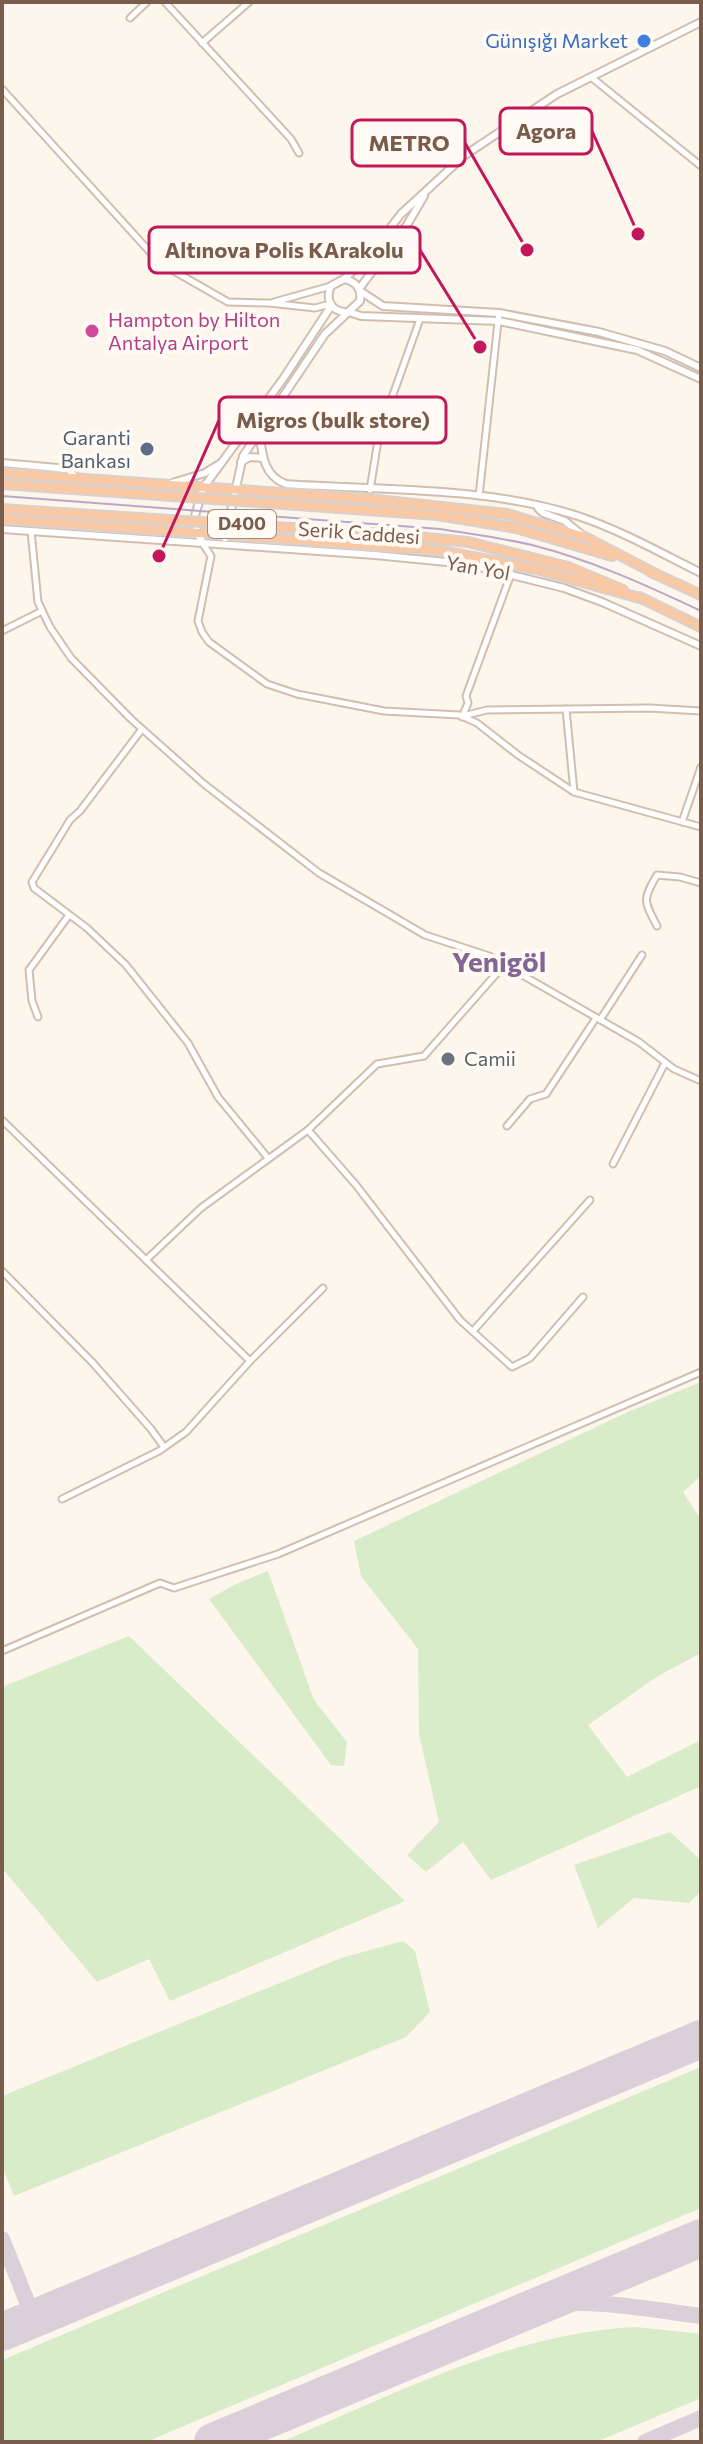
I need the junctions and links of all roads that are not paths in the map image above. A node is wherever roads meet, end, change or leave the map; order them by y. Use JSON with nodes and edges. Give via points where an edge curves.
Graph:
{"nodes":[{"id":1,"x":147,"y":2,"type":"edge"},
{"id":2,"x":165,"y":2,"type":"edge"},
{"id":3,"x":249,"y":2,"type":"edge"},
{"id":4,"x":130,"y":18,"type":"dead end"},
{"id":5,"x":701,"y":22,"type":"edge"},
{"id":6,"x":202,"y":43,"type":"junction"},
{"id":7,"x":590,"y":76,"type":"junction"},
{"id":8,"x":2,"y":89,"type":"edge"},
{"id":9,"x":299,"y":153,"type":"dead end"},
{"id":10,"x":701,"y":166,"type":"edge"},
{"id":11,"x":428,"y":190,"type":"junction"},
{"id":12,"x":344,"y":279,"type":"junction"},
{"id":13,"x":331,"y":286,"type":"junction"},
{"id":14,"x":360,"y":290,"type":"junction"},
{"id":15,"x":269,"y":303,"type":"junction"},
{"id":16,"x":330,"y":305,"type":"junction"},
{"id":17,"x":347,"y":312,"type":"junction"},
{"id":18,"x":499,"y":317,"type":"junction"},
{"id":19,"x":420,"y":319,"type":"junction"},
{"id":20,"x":701,"y":368,"type":"edge"},
{"id":21,"x":701,"y":379,"type":"edge"},
{"id":22,"x":259,"y":430,"type":"junction"},
{"id":23,"x":263,"y":458,"type":"junction"},
{"id":24,"x":224,"y":462,"type":"junction"},
{"id":25,"x":241,"y":462,"type":"junction"},
{"id":26,"x":2,"y":463,"type":"edge"},
{"id":27,"x":2,"y":473,"type":"edge"},
{"id":28,"x":75,"y":478,"type":"junction"},
{"id":29,"x":2,"y":484,"type":"edge"},
{"id":30,"x":164,"y":485,"type":"junction"},
{"id":31,"x":203,"y":488,"type":"junction"},
{"id":32,"x":235,"y":490,"type":"junction"},
{"id":33,"x":370,"y":490,"type":"junction"},
{"id":34,"x":479,"y":496,"type":"junction"},
{"id":35,"x":348,"y":497,"type":"junction"},
{"id":36,"x":536,"y":507,"type":"junction"},
{"id":37,"x":2,"y":509,"type":"edge"},
{"id":38,"x":2,"y":519,"type":"edge"},
{"id":39,"x":54,"y":523,"type":"junction"},
{"id":40,"x":2,"y":529,"type":"edge"},
{"id":41,"x":31,"y":531,"type":"junction"},
{"id":42,"x":197,"y":532,"type":"junction"},
{"id":43,"x":228,"y":533,"type":"junction"},
{"id":44,"x":585,"y":537,"type":"junction"},
{"id":45,"x":203,"y":543,"type":"junction"},
{"id":46,"x":221,"y":545,"type":"junction"},
{"id":47,"x":211,"y":556,"type":"junction"},
{"id":48,"x":511,"y":573,"type":"junction"},
{"id":49,"x":701,"y":573,"type":"edge"},
{"id":50,"x":656,"y":574,"type":"junction"},
{"id":51,"x":701,"y":595,"type":"edge"},
{"id":52,"x":643,"y":599,"type":"junction"},
{"id":53,"x":42,"y":611,"type":"junction"},
{"id":54,"x":701,"y":627,"type":"edge"},
{"id":55,"x":2,"y":631,"type":"edge"},
{"id":56,"x":701,"y":646,"type":"edge"},
{"id":57,"x":566,"y":709,"type":"junction"},
{"id":58,"x":701,"y":711,"type":"edge"},
{"id":59,"x":462,"y":717,"type":"junction"},
{"id":60,"x":142,"y":729,"type":"junction"},
{"id":61,"x":701,"y":767,"type":"edge"},
{"id":62,"x":574,"y":792,"type":"junction"},
{"id":63,"x":682,"y":822,"type":"junction"},
{"id":64,"x":701,"y":827,"type":"edge"},
{"id":65,"x":701,"y":883,"type":"edge"},
{"id":66,"x":69,"y":915,"type":"junction"},
{"id":67,"x":657,"y":926,"type":"dead end"},
{"id":68,"x":642,"y":955,"type":"dead end"},
{"id":69,"x":504,"y":965,"type":"junction"},
{"id":70,"x":38,"y":1017,"type":"dead end"},
{"id":71,"x":598,"y":1019,"type":"junction"},
{"id":72,"x":665,"y":1063,"type":"junction"},
{"id":73,"x":701,"y":1081,"type":"edge"},
{"id":74,"x":2,"y":1120,"type":"edge"},
{"id":75,"x":507,"y":1126,"type":"dead end"},
{"id":76,"x":308,"y":1130,"type":"junction"},
{"id":77,"x":268,"y":1158,"type":"junction"},
{"id":78,"x":613,"y":1164,"type":"dead end"},
{"id":79,"x":590,"y":1200,"type":"dead end"},
{"id":80,"x":146,"y":1260,"type":"junction"},
{"id":81,"x":2,"y":1271,"type":"edge"},
{"id":82,"x":323,"y":1288,"type":"dead end"},
{"id":83,"x":583,"y":1297,"type":"dead end"},
{"id":84,"x":473,"y":1331,"type":"junction"},
{"id":85,"x":250,"y":1361,"type":"junction"},
{"id":86,"x":701,"y":1372,"type":"edge"},
{"id":87,"x":164,"y":1447,"type":"junction"},
{"id":88,"x":62,"y":1499,"type":"dead end"},
{"id":89,"x":2,"y":1651,"type":"edge"}],
"edges":[{"from":1,"to":4,"type":"street"},
{"from":2,"to":6,"type":"street"},
{"from":3,"to":6,"type":"street"},
{"from":5,"to":7,"type":"street"},
{"from":6,"to":9,"type":"street"},
{"from":7,"to":10,"type":"street"},
{"from":7,"to":11,"type":"street","via":[[465,155]]},
{"from":8,"to":15,"type":"street","via":[[160,263],[228,302]]},
{"from":11,"to":12,"type":"street"},
{"from":11,"to":14,"type":"street"},
{"from":12,"to":13,"type":"street"},
{"from":12,"to":14,"type":"street"},
{"from":13,"to":15,"type":"street"},
{"from":13,"to":16,"type":"street"},
{"from":14,"to":17,"type":"street","via":[[358,306]]},
{"from":14,"to":18,"type":"street","via":[[383,306]]},
{"from":15,"to":16,"type":"street"},
{"from":16,"to":17,"type":"street"},
{"from":16,"to":24,"type":"street"},
{"from":17,"to":19,"type":"street"},
{"from":17,"to":22,"type":"street","via":[[325,334]]},
{"from":18,"to":19,"type":"street"},
{"from":18,"to":20,"type":"street","via":[[599,332]]},
{"from":18,"to":21,"type":"street","via":[[637,350]]},
{"from":18,"to":34,"type":"street"},
{"from":19,"to":33,"type":"street","via":[[379,434]]},
{"from":22,"to":23,"type":"street"},
{"from":22,"to":25,"type":"street"},
{"from":23,"to":25,"type":"street"},
{"from":23,"to":33,"type":"street","via":[[270,474],[286,484]]},
{"from":24,"to":30,"type":"street"},
{"from":24,"to":31,"type":"street"},
{"from":25,"to":32,"type":"street"},
{"from":26,"to":28,"type":"street","via":[[69,469]]},
{"from":27,"to":28,"type":"highway"},
{"from":28,"to":30,"type":"highway"},
{"from":29,"to":50,"type":"highway","name":"Serik Caddesi","number":"D400","bridge":true,"via":[[480,520],[560,539]]},
{"from":30,"to":31,"type":"highway"},
{"from":31,"to":32,"type":"highway"},
{"from":31,"to":42,"type":"street","via":[[195,516]]},
{"from":32,"to":35,"type":"highway"},
{"from":32,"to":43,"type":"street"},
{"from":33,"to":34,"type":"street"},
{"from":33,"to":35,"type":"street"},
{"from":34,"to":36,"type":"street"},
{"from":35,"to":44,"type":"highway","via":[[507,514]]},
{"from":36,"to":44,"type":"street"},
{"from":36,"to":49,"type":"street","via":[[578,516]]},
{"from":37,"to":52,"type":"highway","name":"Serik Caddesi","number":"D400","bridge":true,"via":[[468,542],[568,567]]},
{"from":38,"to":39,"type":"highway"},
{"from":39,"to":41,"type":"street"},
{"from":39,"to":42,"type":"highway"},
{"from":40,"to":41,"type":"street","name":"Yan Yol"},
{"from":41,"to":45,"type":"street","name":"Yan Yol"},
{"from":41,"to":53,"type":"street"},
{"from":42,"to":43,"type":"highway"},
{"from":42,"to":45,"type":"street"},
{"from":43,"to":46,"type":"street"},
{"from":43,"to":52,"type":"highway","via":[[451,552]]},
{"from":44,"to":50,"type":"highway"},
{"from":45,"to":46,"type":"street","name":"Yan Yol"},
{"from":45,"to":47,"type":"street"},
{"from":46,"to":47,"type":"street"},
{"from":46,"to":48,"type":"street","name":"Yan Yol","via":[[375,555]]},
{"from":47,"to":59,"type":"street","via":[[198,621],[202,632],[267,684],[384,711]]},
{"from":48,"to":56,"type":"street","name":"Yan Yol","via":[[602,602]]},
{"from":48,"to":59,"type":"street"},
{"from":50,"to":51,"type":"highway","name":"Serik Caddesi","number":"D400"},
{"from":52,"to":54,"type":"highway","name":"Serik Caddesi","number":"D400"},
{"from":53,"to":55,"type":"street"},
{"from":53,"to":60,"type":"street","via":[[71,658]]},
{"from":57,"to":58,"type":"street"},
{"from":57,"to":59,"type":"street","via":[[487,710]]},
{"from":57,"to":62,"type":"street"},
{"from":59,"to":62,"type":"street"},
{"from":60,"to":66,"type":"street","via":[[70,820],[32,882]]},
{"from":60,"to":69,"type":"street","via":[[319,873],[425,935]]},
{"from":61,"to":63,"type":"street"},
{"from":62,"to":63,"type":"street"},
{"from":63,"to":64,"type":"street"},
{"from":65,"to":67,"type":"street","via":[[657,875],[646,893]]},
{"from":66,"to":70,"type":"street","via":[[29,970]]},
{"from":66,"to":77,"type":"street","via":[[106,944],[160,1006],[218,1097]]},
{"from":68,"to":71,"type":"street"},
{"from":69,"to":71,"type":"street"},
{"from":69,"to":76,"type":"street","via":[[424,1056],[377,1064]]},
{"from":71,"to":72,"type":"street"},
{"from":71,"to":75,"type":"street","via":[[546,1094],[530,1099]]},
{"from":72,"to":73,"type":"street"},
{"from":72,"to":78,"type":"street"},
{"from":74,"to":80,"type":"street"},
{"from":76,"to":77,"type":"street"},
{"from":76,"to":84,"type":"street"},
{"from":77,"to":80,"type":"street","via":[[201,1208]]},
{"from":79,"to":84,"type":"street"},
{"from":80,"to":85,"type":"street"},
{"from":81,"to":87,"type":"street","via":[[92,1362]]},
{"from":82,"to":85,"type":"street"},
{"from":83,"to":84,"type":"street","via":[[530,1358],[512,1367]]},
{"from":85,"to":87,"type":"street","via":[[186,1432]]},
{"from":86,"to":89,"type":"street","via":[[278,1554],[174,1588],[160,1583]]},
{"from":87,"to":88,"type":"street"}]}
